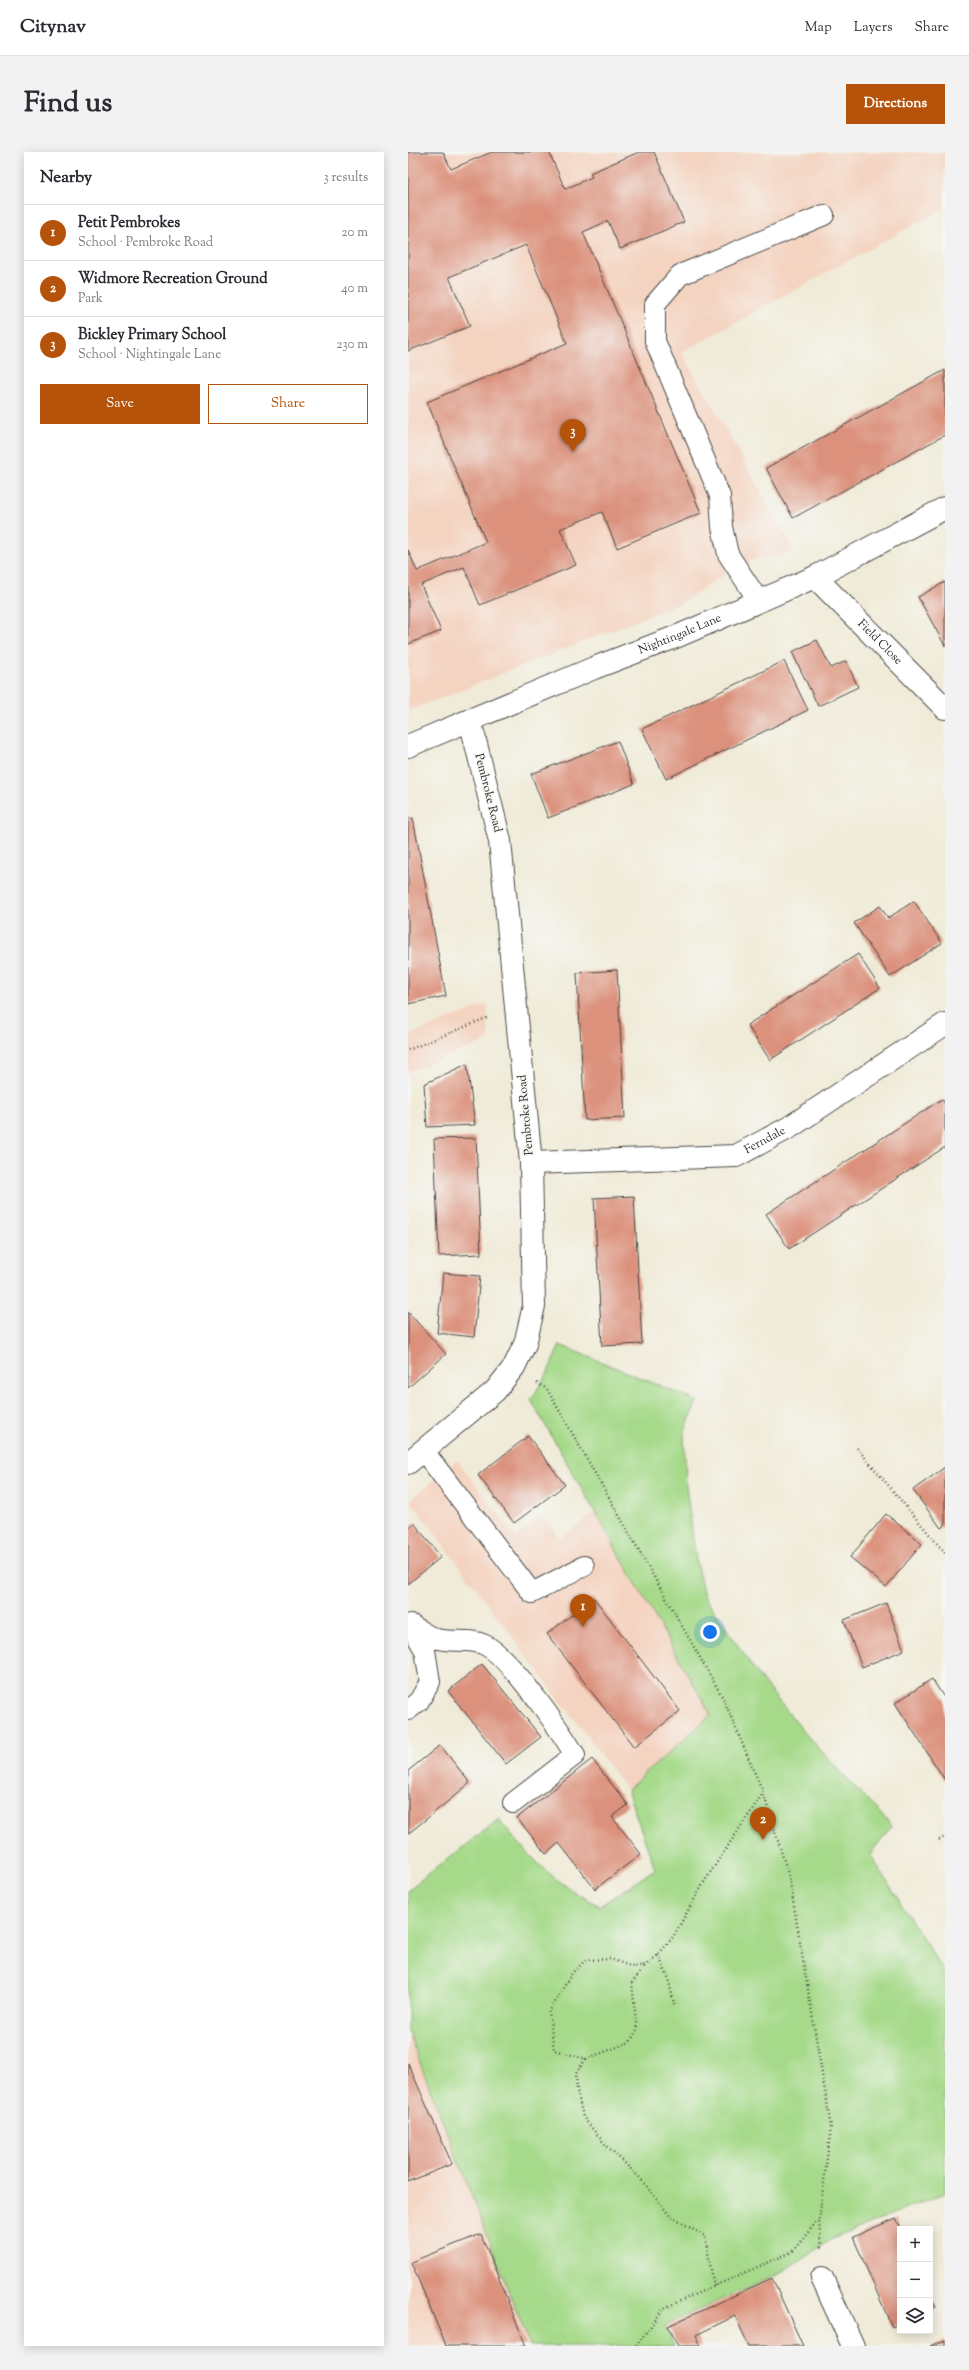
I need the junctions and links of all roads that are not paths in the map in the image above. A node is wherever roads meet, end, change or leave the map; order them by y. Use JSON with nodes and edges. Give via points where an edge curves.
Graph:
{"nodes":[{"id":1,"x":824,"y":215,"type":"dead end"},
{"id":2,"x":945,"y":508,"type":"edge"},
{"id":3,"x":815,"y":577,"type":"junction"},
{"id":4,"x":758,"y":600,"type":"junction"},
{"id":5,"x":945,"y":708,"type":"edge"},
{"id":6,"x":470,"y":720,"type":"junction"},
{"id":7,"x":408,"y":746,"type":"edge"},
{"id":8,"x":945,"y":1024,"type":"edge"},
{"id":9,"x":531,"y":1163,"type":"junction"},
{"id":10,"x":415,"y":1457,"type":"edge"},
{"id":11,"x":584,"y":1566,"type":"dead end"},
{"id":12,"x":409,"y":1623,"type":"edge"},
{"id":13,"x":408,"y":1710,"type":"edge"},
{"id":14,"x":513,"y":1803,"type":"dead end"},
{"id":15,"x":822,"y":2278,"type":"road end"},
{"id":16,"x":853,"y":2346,"type":"edge"}],
"edges":[{"from":1,"to":4,"type":"lane","via":[[680,275],[655,304],[655,341],[720,496],[722,527],[728,554]]},
{"from":2,"to":3,"type":"street","name":"Nightingale Lane"},
{"from":3,"to":4,"type":"street","name":"Nightingale Lane"},
{"from":3,"to":5,"type":"street","name":"Field Close"},
{"from":4,"to":6,"type":"street","name":"Nightingale Lane","via":[[678,636]]},
{"from":6,"to":7,"type":"street","name":"Nightingale Lane"},
{"from":6,"to":9,"type":"street","name":"Pembroke Road","via":[[500,841]]},
{"from":8,"to":9,"type":"street","name":"Ferndale","via":[[790,1127],[736,1156]]},
{"from":9,"to":10,"type":"street","name":"Pembroke Road","via":[[534,1306],[525,1344],[514,1367],[495,1391]]},
{"from":10,"to":11,"type":"lane","via":[[532,1593]]},
{"from":12,"to":13,"type":"lane","via":[[425,1650],[430,1682],[419,1701]]},
{"from":12,"to":14,"type":"lane","via":[[434,1638],[466,1640],[485,1645],[506,1661],[564,1736],[575,1755]]},
{"from":15,"to":16,"type":"street"}]}
